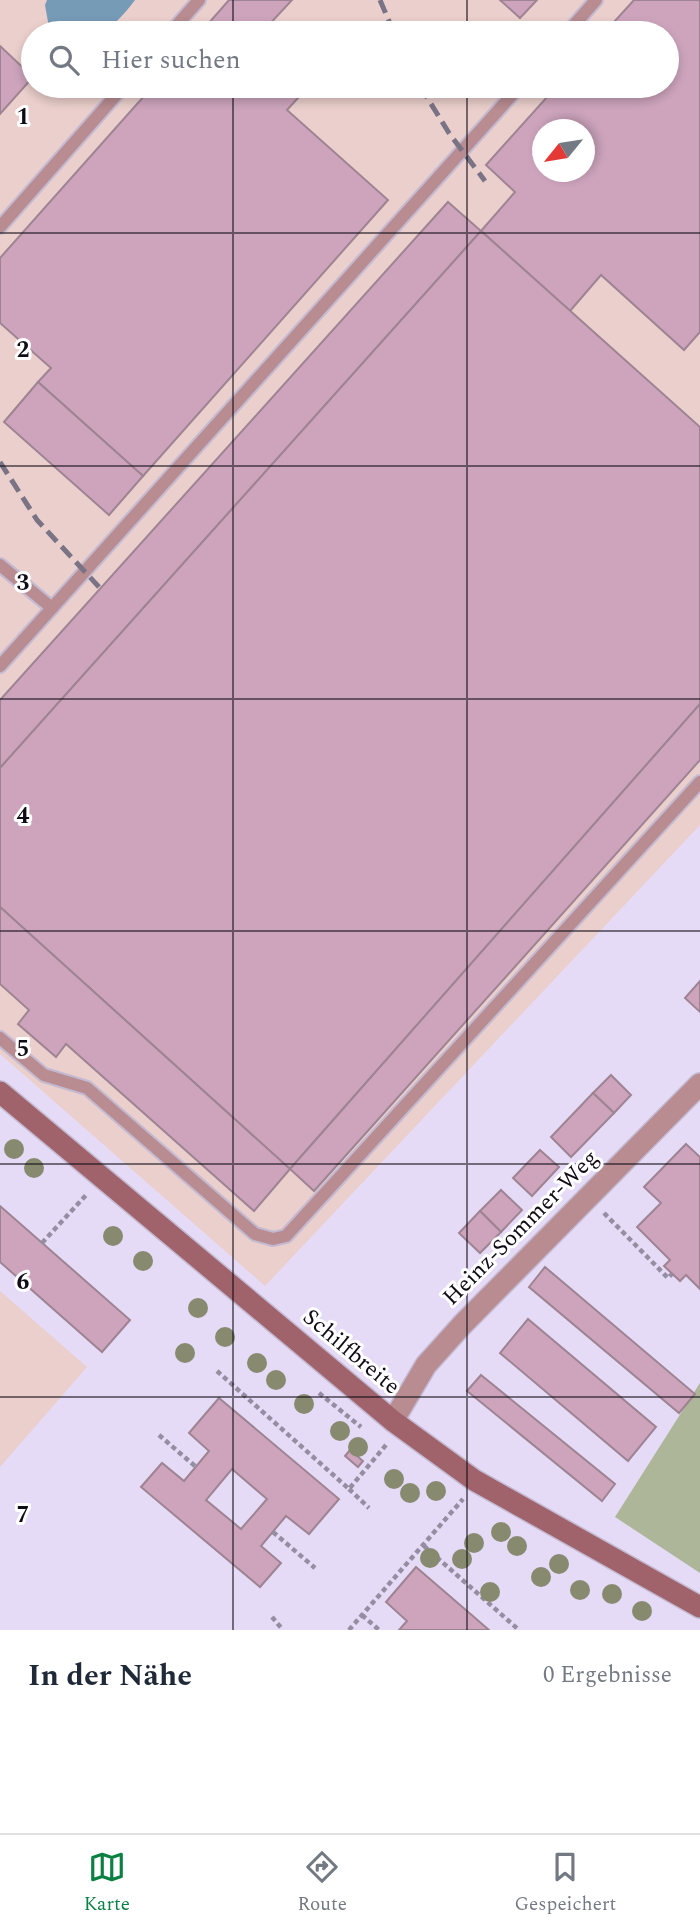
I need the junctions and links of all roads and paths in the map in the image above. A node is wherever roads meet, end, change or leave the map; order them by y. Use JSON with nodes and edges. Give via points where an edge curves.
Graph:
{"nodes":[{"id":1,"x":199,"y":0,"type":"edge"},
{"id":2,"x":596,"y":0,"type":"edge"},
{"id":3,"x":181,"y":21,"type":"edge"},
{"id":4,"x":578,"y":21,"type":"edge"},
{"id":5,"x":113,"y":98,"type":"edge"},
{"id":6,"x":509,"y":98,"type":"edge"},
{"id":7,"x":0,"y":227,"type":"edge"},
{"id":8,"x":0,"y":565,"type":"edge"},
{"id":9,"x":52,"y":608,"type":"junction"},
{"id":10,"x":0,"y":666,"type":"edge"},
{"id":11,"x":700,"y":782,"type":"edge"},
{"id":12,"x":0,"y":1038,"type":"edge"},
{"id":13,"x":700,"y":1084,"type":"edge"},
{"id":14,"x":0,"y":1092,"type":"edge"},
{"id":15,"x":87,"y":1194,"type":"dead end"},
{"id":16,"x":589,"y":1197,"type":"junction"},
{"id":17,"x":42,"y":1243,"type":"dead end"},
{"id":18,"x":672,"y":1274,"type":"dead end"},
{"id":19,"x":217,"y":1371,"type":"dead end"},
{"id":20,"x":393,"y":1422,"type":"junction"},
{"id":21,"x":159,"y":1435,"type":"dead end"},
{"id":22,"x":386,"y":1446,"type":"dead end"},
{"id":23,"x":196,"y":1467,"type":"dead end"},
{"id":24,"x":474,"y":1480,"type":"junction"},
{"id":25,"x":349,"y":1489,"type":"junction"},
{"id":26,"x":369,"y":1508,"type":"dead end"},
{"id":27,"x":273,"y":1532,"type":"dead end"},
{"id":28,"x":424,"y":1546,"type":"junction"},
{"id":29,"x":315,"y":1568,"type":"dead end"},
{"id":30,"x":700,"y":1608,"type":"edge"},
{"id":31,"x":362,"y":1615,"type":"junction"},
{"id":32,"x":272,"y":1617,"type":"dead end"},
{"id":33,"x":283,"y":1630,"type":"edge"},
{"id":34,"x":349,"y":1630,"type":"edge"},
{"id":35,"x":379,"y":1630,"type":"edge"},
{"id":36,"x":519,"y":1630,"type":"edge"}],
"edges":[{"from":1,"to":3,"type":"lane"},
{"from":2,"to":4,"type":"lane"},
{"from":5,"to":7,"type":"lane"},
{"from":6,"to":9,"type":"lane"},
{"from":8,"to":9,"type":"lane"},
{"from":9,"to":10,"type":"lane"},
{"from":11,"to":12,"type":"lane","via":[[286,1236],[273,1239],[255,1234],[88,1088],[44,1075]]},
{"from":13,"to":16,"type":"street","name":"Heinz-Sommer-Weg"},
{"from":14,"to":20,"type":"main road","name":"Schilfbreite"},
{"from":15,"to":17,"type":"path"},
{"from":16,"to":18,"type":"path","via":[[668,1278]]},
{"from":16,"to":20,"type":"street","name":"Heinz-Sommer-Weg","via":[[426,1365]]},
{"from":19,"to":25,"type":"path"},
{"from":20,"to":24,"type":"main road","name":"Schilfbreite"},
{"from":21,"to":23,"type":"path"},
{"from":22,"to":25,"type":"path"},
{"from":24,"to":28,"type":"path","via":[[457,1509]]},
{"from":24,"to":30,"type":"main road","name":"Schilfbreite"},
{"from":25,"to":26,"type":"path"},
{"from":27,"to":29,"type":"path"},
{"from":28,"to":31,"type":"path"},
{"from":28,"to":36,"type":"path"},
{"from":31,"to":34,"type":"path"},
{"from":31,"to":35,"type":"path"},
{"from":32,"to":33,"type":"path"}]}
